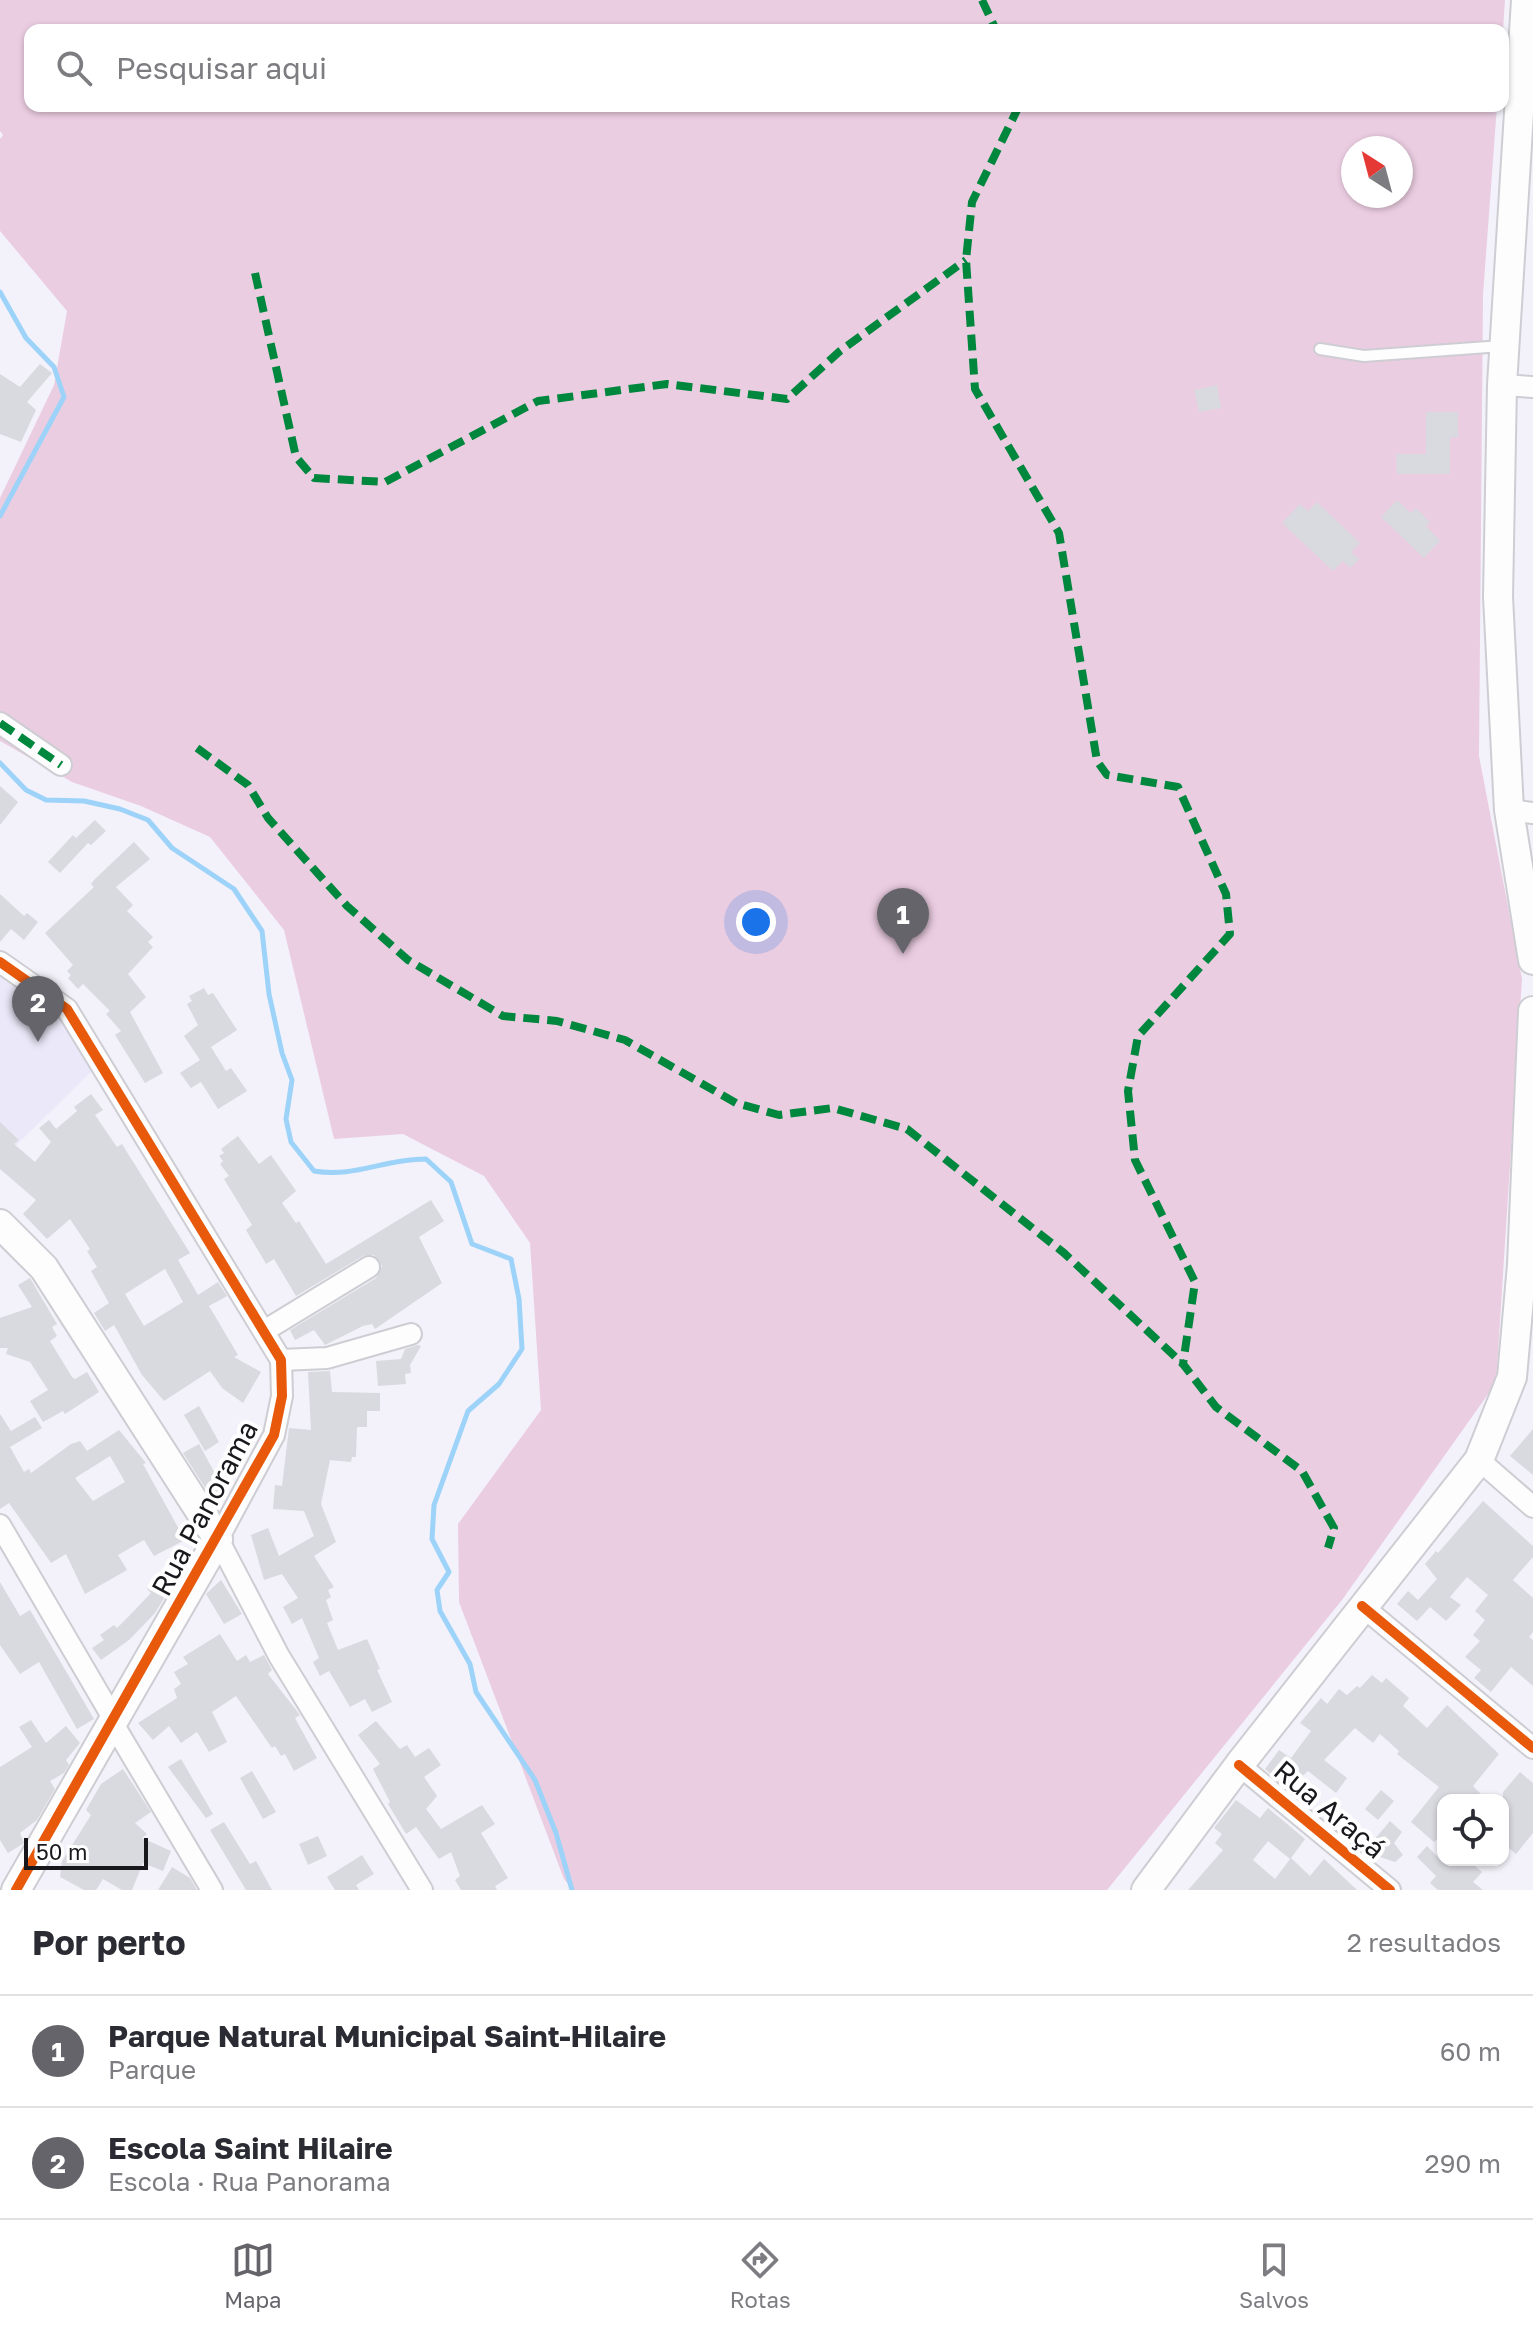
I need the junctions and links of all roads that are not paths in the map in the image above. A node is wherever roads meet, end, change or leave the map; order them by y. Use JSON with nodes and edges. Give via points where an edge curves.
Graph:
{"nodes":[{"id":1,"x":1526,"y":0,"type":"edge"},
{"id":2,"x":1504,"y":346,"type":"junction"},
{"id":3,"x":1320,"y":349,"type":"dead end"},
{"id":4,"x":1502,"y":385,"type":"junction"},
{"id":5,"x":1533,"y":387,"type":"edge"},
{"id":6,"x":0,"y":723,"type":"edge"},
{"id":7,"x":61,"y":765,"type":"dead end"},
{"id":8,"x":1521,"y":812,"type":"edge"},
{"id":9,"x":1533,"y":960,"type":"edge"},
{"id":10,"x":0,"y":962,"type":"edge"},
{"id":11,"x":1533,"y":1011,"type":"edge"},
{"id":12,"x":0,"y":1224,"type":"edge"},
{"id":13,"x":369,"y":1267,"type":"dead end"},
{"id":14,"x":1528,"y":1269,"type":"edge"},
{"id":15,"x":264,"y":1331,"type":"junction"},
{"id":16,"x":411,"y":1334,"type":"dead end"},
{"id":17,"x":281,"y":1360,"type":"junction"},
{"id":18,"x":1479,"y":1460,"type":"junction"},
{"id":19,"x":1533,"y":1507,"type":"edge"},
{"id":20,"x":0,"y":1525,"type":"edge"},
{"id":21,"x":218,"y":1539,"type":"junction"},
{"id":22,"x":1362,"y":1606,"type":"junction"},
{"id":23,"x":112,"y":1720,"type":"junction"},
{"id":24,"x":1533,"y":1748,"type":"edge"},
{"id":25,"x":1239,"y":1765,"type":"junction"},
{"id":26,"x":0,"y":1880,"type":"edge"},
{"id":27,"x":1384,"y":1888,"type":"edge"},
{"id":28,"x":6,"y":1890,"type":"edge"},
{"id":29,"x":16,"y":1890,"type":"edge"},
{"id":30,"x":212,"y":1890,"type":"edge"},
{"id":31,"x":422,"y":1890,"type":"edge"},
{"id":32,"x":1146,"y":1890,"type":"edge"}],
"edges":[{"from":1,"to":2,"type":"main road"},
{"from":2,"to":3,"type":"lane","via":[[1364,356]]},
{"from":2,"to":4,"type":"main road"},
{"from":4,"to":5,"type":"street"},
{"from":4,"to":8,"type":"main road","via":[[1498,597]]},
{"from":6,"to":7,"type":"street"},
{"from":8,"to":9,"type":"main road"},
{"from":10,"to":15,"type":"street","via":[[67,1009]]},
{"from":11,"to":14,"type":"main road"},
{"from":12,"to":21,"type":"main road","via":[[44,1268]]},
{"from":13,"to":15,"type":"street"},
{"from":14,"to":18,"type":"main road","via":[[1512,1377]]},
{"from":15,"to":17,"type":"street"},
{"from":16,"to":17,"type":"street","via":[[327,1358]]},
{"from":17,"to":21,"type":"street","name":"Rua Panorama","via":[[282,1396],[274,1435]]},
{"from":18,"to":19,"type":"street"},
{"from":18,"to":22,"type":"main road"},
{"from":20,"to":23,"type":"street"},
{"from":21,"to":23,"type":"main road","name":"Rua Panorama"},
{"from":21,"to":31,"type":"street","via":[[279,1656]]},
{"from":22,"to":24,"type":"street"},
{"from":22,"to":25,"type":"main road"},
{"from":23,"to":29,"type":"main road","name":"Rua Panorama"},
{"from":23,"to":30,"type":"street"},
{"from":25,"to":27,"type":"street","name":"Rua Araçá"},
{"from":25,"to":32,"type":"main road"},
{"from":26,"to":28,"type":"street"}]}
